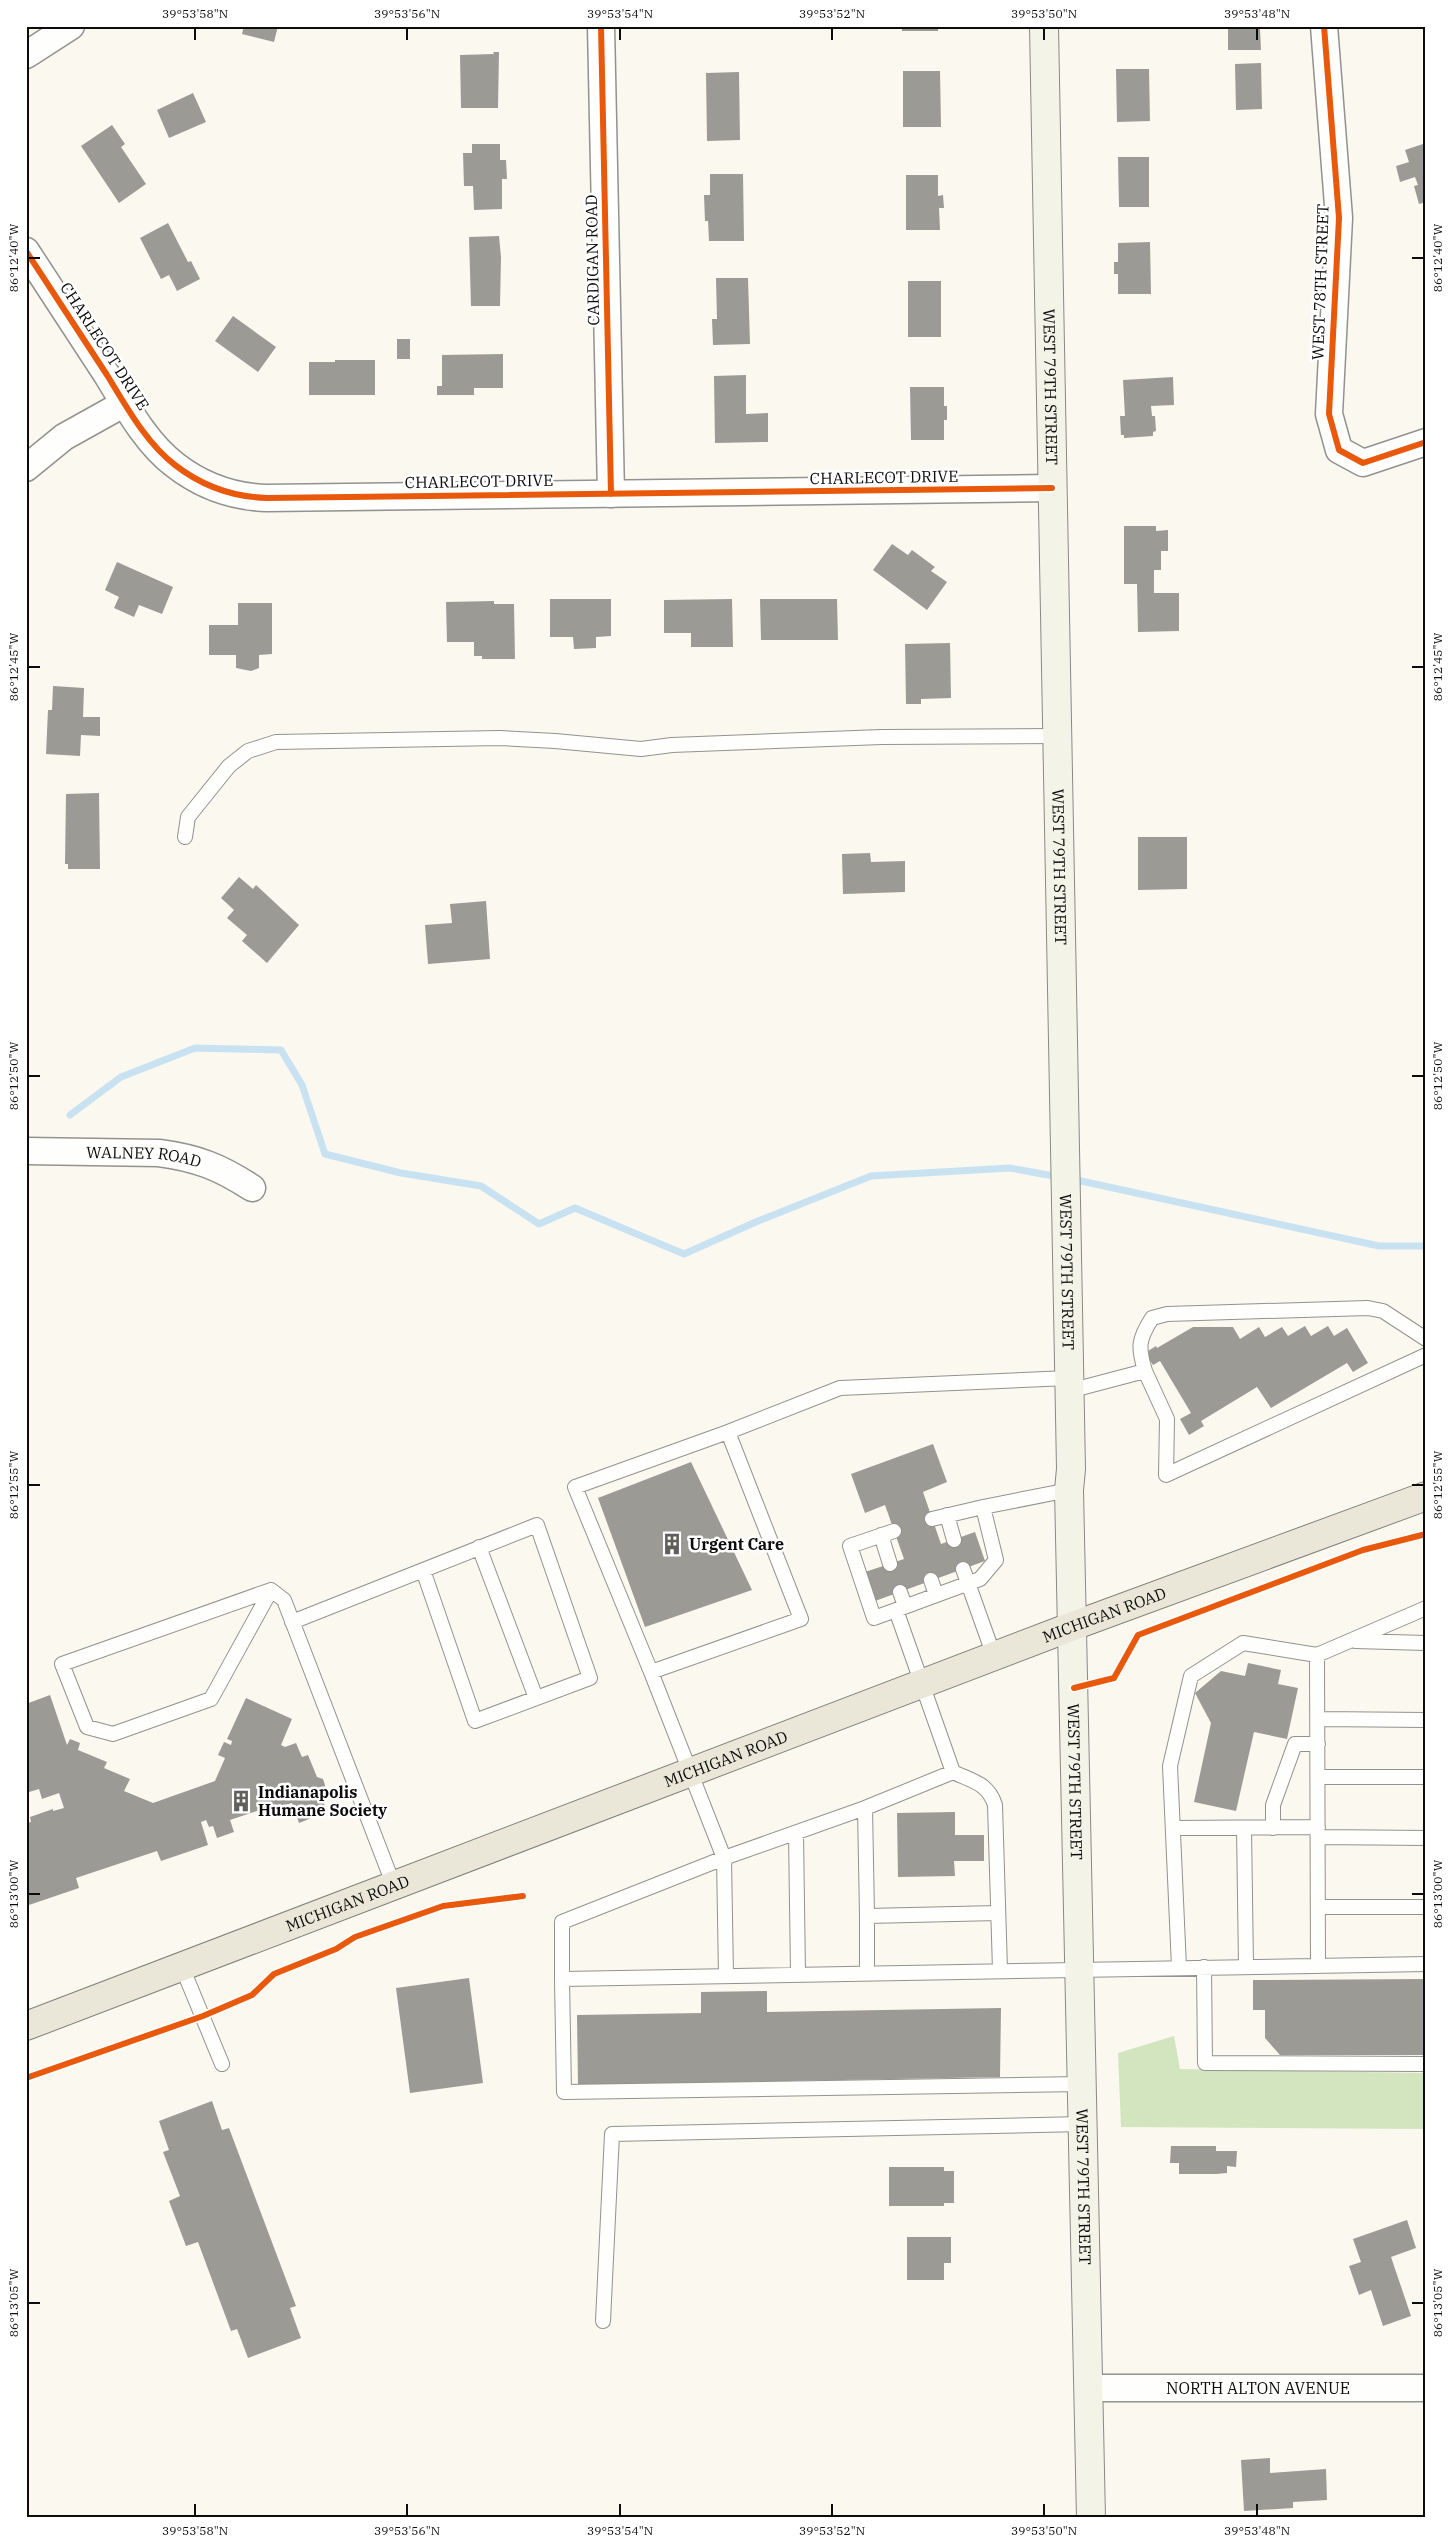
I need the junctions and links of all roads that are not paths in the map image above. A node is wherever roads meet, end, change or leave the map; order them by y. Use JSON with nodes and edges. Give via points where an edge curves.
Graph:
{"nodes":[{"id":1,"x":72,"y":26,"type":"edge"},
{"id":2,"x":601,"y":26,"type":"edge"},
{"id":3,"x":1044,"y":26,"type":"edge"},
{"id":4,"x":1324,"y":26,"type":"edge"},
{"id":5,"x":26,"y":55,"type":"edge"},
{"id":6,"x":26,"y":251,"type":"edge"},
{"id":7,"x":125,"y":403,"type":"junction"},
{"id":8,"x":1426,"y":442,"type":"edge"},
{"id":9,"x":26,"y":468,"type":"edge"},
{"id":10,"x":1052,"y":488,"type":"junction"},
{"id":11,"x":611,"y":494,"type":"junction"},
{"id":12,"x":1057,"y":736,"type":"junction"},
{"id":13,"x":185,"y":837,"type":"dead end"},
{"id":14,"x":26,"y":1151,"type":"edge"},
{"id":15,"x":252,"y":1188,"type":"dead end"},
{"id":16,"x":1426,"y":1339,"type":"edge"},
{"id":17,"x":1426,"y":1355,"type":"edge"},
{"id":18,"x":1146,"y":1371,"type":"junction"},
{"id":19,"x":1069,"y":1384,"type":"junction"},
{"id":20,"x":728,"y":1432,"type":"junction"},
{"id":21,"x":1069,"y":1490,"type":"junction"},
{"id":22,"x":1426,"y":1496,"type":"edge"},
{"id":23,"x":983,"y":1506,"type":"junction"},
{"id":24,"x":947,"y":1515,"type":"junction"},
{"id":25,"x":932,"y":1519,"type":"dead end"},
{"id":26,"x":954,"y":1540,"type":"dead end"},
{"id":27,"x":479,"y":1548,"type":"junction"},
{"id":28,"x":890,"y":1564,"type":"dead end"},
{"id":29,"x":963,"y":1569,"type":"dead end"},
{"id":30,"x":423,"y":1570,"type":"junction"},
{"id":31,"x":931,"y":1580,"type":"dead end"},
{"id":32,"x":967,"y":1583,"type":"junction"},
{"id":33,"x":271,"y":1590,"type":"junction"},
{"id":34,"x":900,"y":1592,"type":"dead end"},
{"id":35,"x":936,"y":1595,"type":"junction"},
{"id":36,"x":901,"y":1608,"type":"junction"},
{"id":37,"x":1426,"y":1608,"type":"edge"},
{"id":38,"x":292,"y":1622,"type":"junction"},
{"id":39,"x":1073,"y":1626,"type":"junction"},
{"id":40,"x":1349,"y":1641,"type":"junction"},
{"id":41,"x":1426,"y":1643,"type":"edge"},
{"id":42,"x":1317,"y":1655,"type":"junction"},
{"id":43,"x":994,"y":1656,"type":"junction"},
{"id":44,"x":651,"y":1672,"type":"junction"},
{"id":45,"x":923,"y":1683,"type":"junction"},
{"id":46,"x":536,"y":1698,"type":"junction"},
{"id":47,"x":1318,"y":1719,"type":"junction"},
{"id":48,"x":1426,"y":1720,"type":"edge"},
{"id":49,"x":1318,"y":1744,"type":"junction"},
{"id":50,"x":692,"y":1772,"type":"junction"},
{"id":51,"x":953,"y":1772,"type":"junction"},
{"id":52,"x":1318,"y":1777,"type":"junction"},
{"id":53,"x":1426,"y":1777,"type":"edge"},
{"id":54,"x":865,"y":1808,"type":"junction"},
{"id":55,"x":1173,"y":1828,"type":"junction"},
{"id":56,"x":1244,"y":1828,"type":"junction"},
{"id":57,"x":1273,"y":1828,"type":"junction"},
{"id":58,"x":1318,"y":1832,"type":"junction"},
{"id":59,"x":796,"y":1833,"type":"junction"},
{"id":60,"x":1426,"y":1838,"type":"edge"},
{"id":61,"x":724,"y":1858,"type":"junction"},
{"id":62,"x":394,"y":1886,"type":"junction"},
{"id":63,"x":1318,"y":1907,"type":"junction"},
{"id":64,"x":1426,"y":1907,"type":"edge"},
{"id":65,"x":998,"y":1913,"type":"junction"},
{"id":66,"x":868,"y":1916,"type":"junction"},
{"id":67,"x":1426,"y":1964,"type":"edge"},
{"id":68,"x":1318,"y":1965,"type":"junction"},
{"id":69,"x":182,"y":1966,"type":"junction"},
{"id":70,"x":1204,"y":1966,"type":"junction"},
{"id":71,"x":1246,"y":1966,"type":"junction"},
{"id":72,"x":1180,"y":1967,"type":"junction"},
{"id":73,"x":1080,"y":1968,"type":"junction"},
{"id":74,"x":1000,"y":1970,"type":"junction"},
{"id":75,"x":867,"y":1973,"type":"junction"},
{"id":76,"x":798,"y":1974,"type":"junction"},
{"id":77,"x":726,"y":1976,"type":"junction"},
{"id":78,"x":562,"y":1979,"type":"junction"},
{"id":79,"x":26,"y":2026,"type":"edge"},
{"id":80,"x":222,"y":2064,"type":"dead end"},
{"id":81,"x":1426,"y":2064,"type":"edge"},
{"id":82,"x":1083,"y":2084,"type":"junction"},
{"id":83,"x":1084,"y":2124,"type":"junction"},
{"id":84,"x":603,"y":2321,"type":"dead end"},
{"id":85,"x":1089,"y":2388,"type":"junction"},
{"id":86,"x":1426,"y":2388,"type":"edge"},
{"id":87,"x":1091,"y":2518,"type":"edge"}],
"edges":[{"from":1,"to":5,"type":"street"},
{"from":2,"to":11,"type":"street","name":"CARDIGAN ROAD"},
{"from":3,"to":10,"type":"main road","name":"WEST 79TH STREET"},
{"from":4,"to":8,"type":"street","name":"WEST 78TH STREET","via":[[1338,218],[1329,414],[1339,450],[1363,463]]},
{"from":6,"to":7,"type":"street","name":"CHARLECOT DRIVE"},
{"from":7,"to":9,"type":"street","via":[[64,437]]},
{"from":7,"to":11,"type":"street","name":"CHARLECOT DRIVE","via":[[155,446],[174,464],[205,484],[241,495],[267,498]]},
{"from":10,"to":11,"type":"street","name":"CHARLECOT DRIVE"},
{"from":10,"to":12,"type":"main road","name":"WEST 79TH STREET"},
{"from":12,"to":13,"type":"lane","via":[[873,738],[672,745],[641,749],[500,738],[276,742],[248,751],[229,766],[188,816]]},
{"from":12,"to":19,"type":"main road","name":"WEST 79TH STREET"},
{"from":14,"to":15,"type":"street","name":"WALNEY ROAD","via":[[180,1156],[204,1161]]},
{"from":16,"to":18,"type":"lane","via":[[1382,1311],[1368,1308],[1167,1314],[1152,1318],[1143,1332],[1139,1350]]},
{"from":17,"to":18,"type":"lane","via":[[1166,1475],[1167,1419]]},
{"from":18,"to":19,"type":"lane"},
{"from":19,"to":20,"type":"lane","via":[[840,1388]]},
{"from":19,"to":21,"type":"main road","name":"WEST 79TH STREET"},
{"from":20,"to":44,"type":"lane","via":[[801,1619]]},
{"from":20,"to":44,"type":"lane","via":[[575,1487]]},
{"from":21,"to":23,"type":"lane"},
{"from":21,"to":39,"type":"main road","name":"WEST 79TH STREET"},
{"from":22,"to":39,"type":"main road","name":"MICHIGAN ROAD"},
{"from":23,"to":24,"type":"lane"},
{"from":23,"to":32,"type":"lane","via":[[996,1560],[980,1579]]},
{"from":24,"to":25,"type":"lane"},
{"from":24,"to":26,"type":"lane"},
{"from":27,"to":30,"type":"lane"},
{"from":27,"to":46,"type":"lane"},
{"from":27,"to":46,"type":"lane","via":[[537,1525],[590,1678]]},
{"from":28,"to":36,"type":"lane","via":[[887,1533],[850,1546],[874,1618]]},
{"from":29,"to":32,"type":"lane"},
{"from":30,"to":38,"type":"lane"},
{"from":30,"to":46,"type":"lane","via":[[475,1721]]},
{"from":31,"to":35,"type":"lane"},
{"from":32,"to":35,"type":"lane"},
{"from":32,"to":43,"type":"lane"},
{"from":33,"to":33,"type":"lane","via":[[62,1664],[88,1727],[113,1734],[211,1698]]},
{"from":33,"to":38,"type":"lane","via":[[284,1600]]},
{"from":34,"to":36,"type":"lane"},
{"from":35,"to":36,"type":"lane"},
{"from":36,"to":45,"type":"lane"},
{"from":37,"to":40,"type":"lane"},
{"from":38,"to":62,"type":"lane"},
{"from":39,"to":43,"type":"main road","name":"MICHIGAN ROAD"},
{"from":39,"to":73,"type":"main road","name":"WEST 79TH STREET"},
{"from":40,"to":41,"type":"lane"},
{"from":40,"to":42,"type":"lane"},
{"from":42,"to":47,"type":"lane"},
{"from":42,"to":55,"type":"lane","via":[[1243,1643],[1191,1676],[1170,1766]]},
{"from":43,"to":45,"type":"main road","name":"MICHIGAN ROAD"},
{"from":44,"to":50,"type":"lane"},
{"from":45,"to":50,"type":"main road","name":"MICHIGAN ROAD"},
{"from":45,"to":51,"type":"lane"},
{"from":47,"to":48,"type":"lane"},
{"from":47,"to":49,"type":"lane"},
{"from":49,"to":52,"type":"lane"},
{"from":49,"to":57,"type":"lane","via":[[1295,1744],[1273,1805]]},
{"from":50,"to":61,"type":"lane"},
{"from":50,"to":62,"type":"main road","name":"MICHIGAN ROAD"},
{"from":51,"to":54,"type":"lane"},
{"from":51,"to":65,"type":"lane","via":[[991,1792],[995,1805]]},
{"from":52,"to":53,"type":"lane"},
{"from":52,"to":58,"type":"lane"},
{"from":54,"to":59,"type":"lane"},
{"from":54,"to":66,"type":"lane"},
{"from":55,"to":56,"type":"lane"},
{"from":55,"to":72,"type":"lane"},
{"from":56,"to":57,"type":"lane"},
{"from":56,"to":71,"type":"lane"},
{"from":57,"to":58,"type":"lane"},
{"from":58,"to":60,"type":"lane"},
{"from":58,"to":63,"type":"lane"},
{"from":59,"to":61,"type":"lane"},
{"from":59,"to":76,"type":"lane"},
{"from":61,"to":77,"type":"lane"},
{"from":61,"to":78,"type":"lane","via":[[562,1922]]},
{"from":62,"to":69,"type":"main road","name":"MICHIGAN ROAD"},
{"from":63,"to":64,"type":"lane"},
{"from":63,"to":68,"type":"lane"},
{"from":65,"to":66,"type":"lane"},
{"from":65,"to":74,"type":"lane"},
{"from":66,"to":75,"type":"lane"},
{"from":67,"to":68,"type":"lane"},
{"from":68,"to":71,"type":"lane"},
{"from":69,"to":79,"type":"main road","name":"MICHIGAN ROAD"},
{"from":69,"to":80,"type":"lane"},
{"from":70,"to":71,"type":"lane"},
{"from":70,"to":72,"type":"lane"},
{"from":70,"to":81,"type":"lane","via":[[1206,2062]]},
{"from":72,"to":73,"type":"lane"},
{"from":73,"to":74,"type":"lane"},
{"from":73,"to":82,"type":"main road","name":"WEST 79TH STREET"},
{"from":74,"to":75,"type":"lane"},
{"from":75,"to":76,"type":"lane"},
{"from":76,"to":77,"type":"lane"},
{"from":77,"to":78,"type":"lane"},
{"from":78,"to":82,"type":"lane","via":[[564,2092]]},
{"from":82,"to":83,"type":"main road","name":"WEST 79TH STREET"},
{"from":83,"to":84,"type":"lane","via":[[612,2134]]},
{"from":83,"to":85,"type":"main road","name":"WEST 79TH STREET"},
{"from":85,"to":86,"type":"street","name":"NORTH ALTON AVENUE"},
{"from":85,"to":87,"type":"main road","name":"WEST 79TH STREET"}]}
